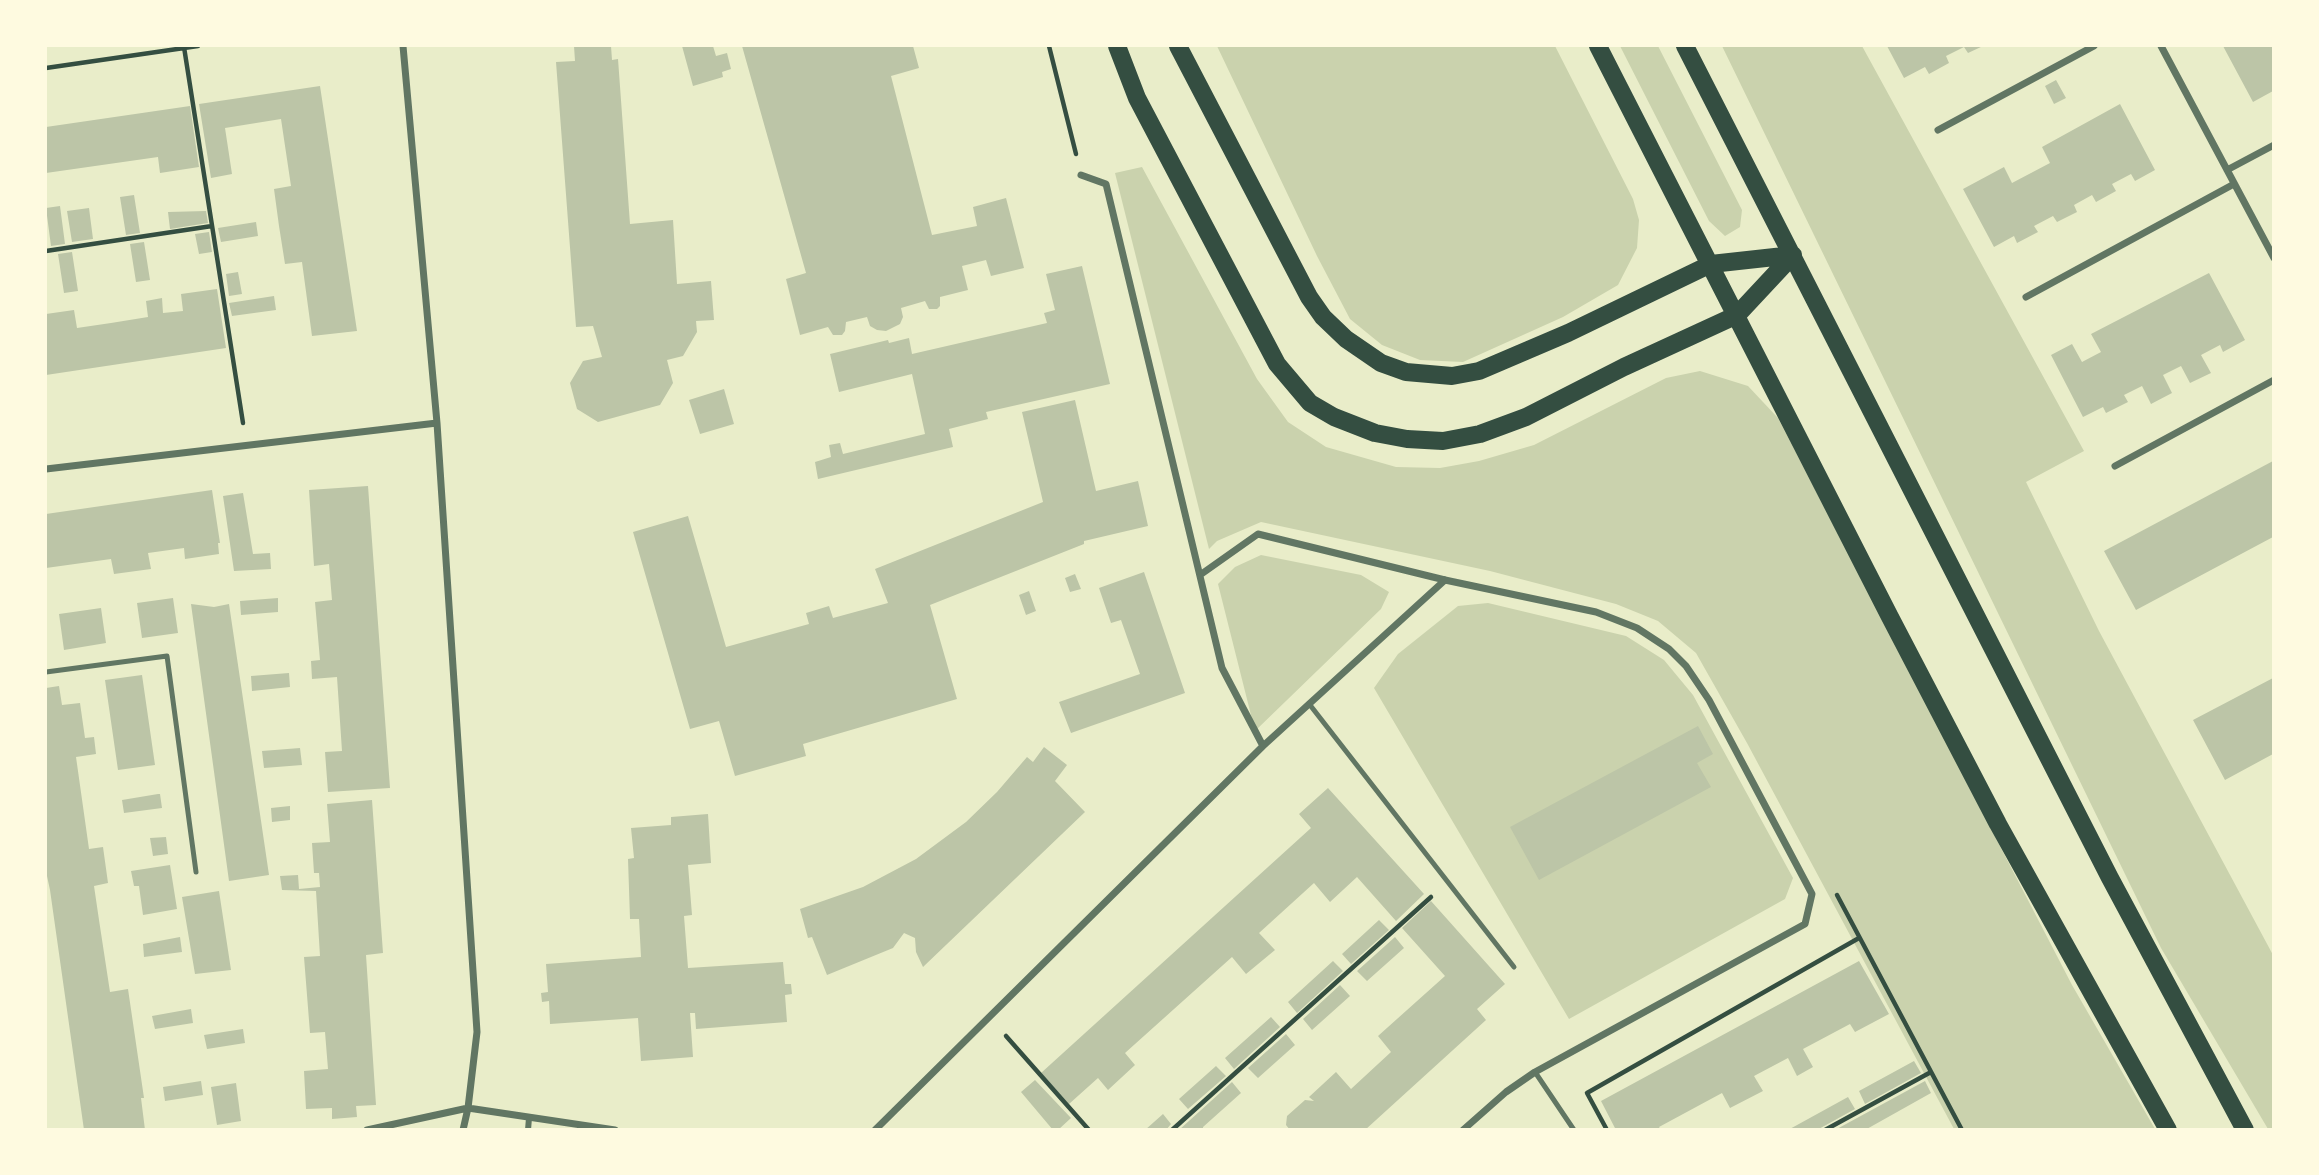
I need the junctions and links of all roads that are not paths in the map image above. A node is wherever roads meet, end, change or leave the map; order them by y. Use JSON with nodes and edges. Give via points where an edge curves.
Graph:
{"nodes":[{"id":1,"x":403,"y":46,"type":"edge"},
{"id":2,"x":1117,"y":46,"type":"edge"},
{"id":3,"x":1178,"y":46,"type":"edge"},
{"id":4,"x":1598,"y":46,"type":"edge"},
{"id":5,"x":1685,"y":46,"type":"edge"},
{"id":6,"x":2094,"y":46,"type":"edge"},
{"id":7,"x":2161,"y":46,"type":"edge"},
{"id":8,"x":1938,"y":130,"type":"dead end"},
{"id":9,"x":2273,"y":145,"type":"edge"},
{"id":10,"x":2227,"y":170,"type":"junction"},
{"id":11,"x":1081,"y":175,"type":"road end"},
{"id":12,"x":2234,"y":184,"type":"junction"},
{"id":13,"x":1793,"y":255,"type":"junction"},
{"id":14,"x":2273,"y":258,"type":"edge"},
{"id":15,"x":1712,"y":264,"type":"junction"},
{"id":16,"x":2026,"y":297,"type":"dead end"},
{"id":17,"x":1737,"y":314,"type":"junction"},
{"id":18,"x":2273,"y":380,"type":"edge"},
{"id":19,"x":436,"y":424,"type":"junction"},
{"id":20,"x":2115,"y":466,"type":"dead end"},
{"id":21,"x":46,"y":469,"type":"edge"},
{"id":22,"x":1200,"y":575,"type":"junction"},
{"id":23,"x":1445,"y":580,"type":"junction"},
{"id":24,"x":46,"y":672,"type":"edge"},
{"id":25,"x":1310,"y":705,"type":"junction"},
{"id":26,"x":1263,"y":747,"type":"junction"},
{"id":27,"x":196,"y":872,"type":"dead end"},
{"id":28,"x":1514,"y":967,"type":"dead end"},
{"id":29,"x":1535,"y":1072,"type":"junction"},
{"id":30,"x":468,"y":1108,"type":"junction"},
{"id":31,"x":529,"y":1118,"type":"junction"},
{"id":32,"x":367,"y":1129,"type":"edge"},
{"id":33,"x":463,"y":1129,"type":"edge"},
{"id":34,"x":528,"y":1129,"type":"edge"},
{"id":35,"x":615,"y":1129,"type":"edge"},
{"id":36,"x":875,"y":1129,"type":"edge"},
{"id":37,"x":1463,"y":1129,"type":"edge"},
{"id":38,"x":1574,"y":1129,"type":"edge"},
{"id":39,"x":2168,"y":1129,"type":"edge"},
{"id":40,"x":2245,"y":1129,"type":"edge"}],
"edges":[{"from":1,"to":19,"type":"street"},
{"from":2,"to":17,"type":"main road","via":[[1137,98],[1277,364],[1310,403],[1334,417],[1374,433],[1407,439],[1443,441],[1480,434],[1526,417]]},
{"from":3,"to":15,"type":"main road","via":[[1309,297],[1346,339],[1381,363],[1429,375],[1479,371],[1568,334]]},
{"from":4,"to":15,"type":"main road"},
{"from":5,"to":13,"type":"main road"},
{"from":6,"to":8,"type":"street"},
{"from":7,"to":10,"type":"street"},
{"from":9,"to":10,"type":"street"},
{"from":10,"to":12,"type":"street"},
{"from":11,"to":22,"type":"street","via":[[1106,184]]},
{"from":12,"to":14,"type":"street"},
{"from":12,"to":16,"type":"street"},
{"from":13,"to":15,"type":"main road"},
{"from":13,"to":17,"type":"main road"},
{"from":13,"to":40,"type":"main road","via":[[2110,878]]},
{"from":15,"to":17,"type":"main road"},
{"from":17,"to":39,"type":"main road","via":[[1998,824]]},
{"from":18,"to":20,"type":"street"},
{"from":19,"to":21,"type":"street"},
{"from":19,"to":30,"type":"street","via":[[477,1032]]},
{"from":22,"to":23,"type":"street","via":[[1258,534]]},
{"from":22,"to":26,"type":"street","via":[[1222,668]]},
{"from":23,"to":25,"type":"street"},
{"from":23,"to":29,"type":"street","via":[[1596,612],[1637,628],[1670,649],[1709,700],[1812,894],[1805,924]]},
{"from":24,"to":27,"type":"lane","via":[[167,656]]},
{"from":25,"to":26,"type":"street"},
{"from":25,"to":28,"type":"lane"},
{"from":26,"to":36,"type":"street"},
{"from":29,"to":37,"type":"street"},
{"from":29,"to":38,"type":"lane"},
{"from":30,"to":31,"type":"street"},
{"from":30,"to":32,"type":"street"},
{"from":30,"to":33,"type":"street"},
{"from":31,"to":34,"type":"street"},
{"from":31,"to":35,"type":"street"}]}
